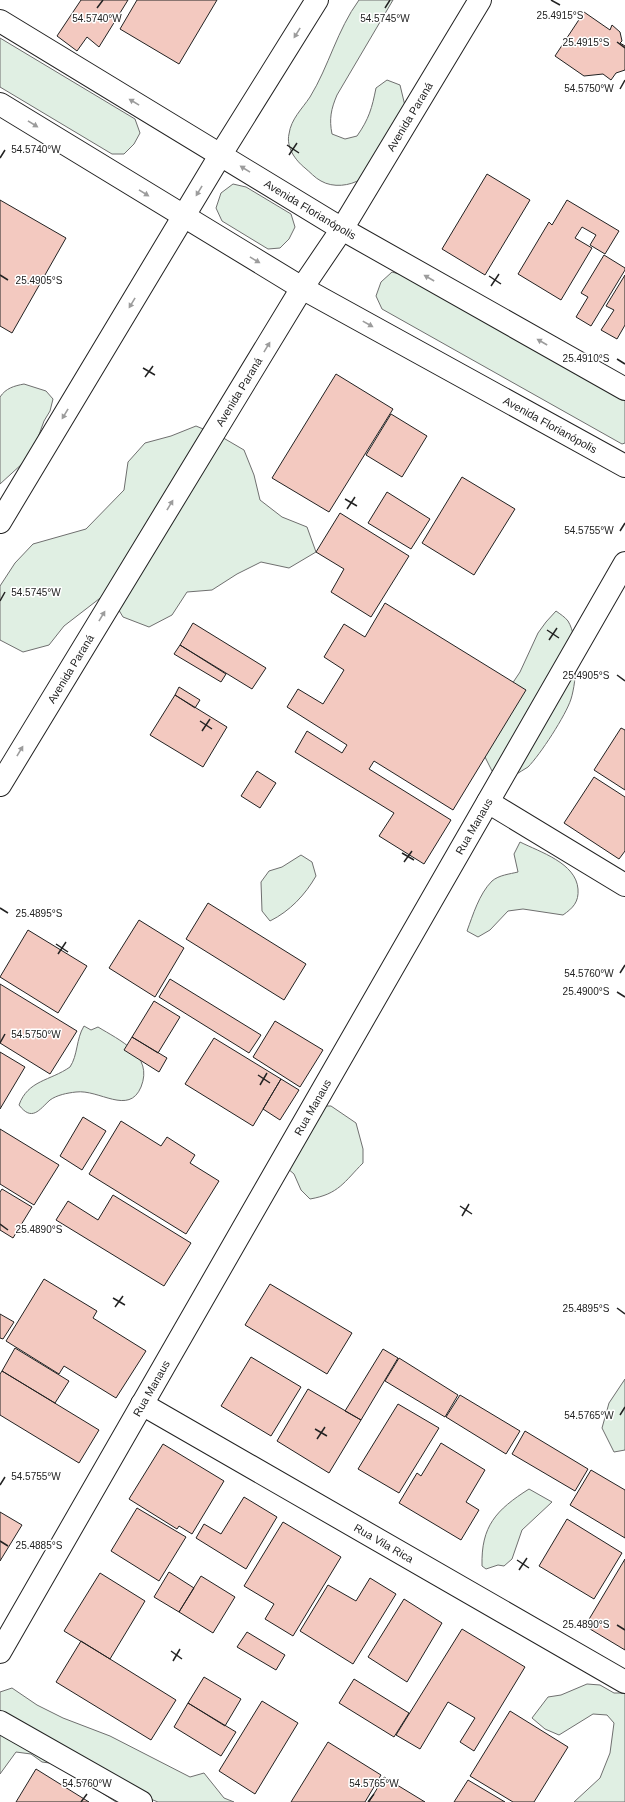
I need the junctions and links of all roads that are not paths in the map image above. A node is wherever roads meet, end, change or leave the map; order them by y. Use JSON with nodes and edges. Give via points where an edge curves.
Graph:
{"nodes":[{"id":1,"x":317,"y":0,"type":"edge"},
{"id":2,"x":480,"y":0,"type":"edge"},
{"id":3,"x":0,"y":21,"type":"edge"},
{"id":4,"x":0,"y":104,"type":"edge"},
{"id":5,"x":221,"y":154,"type":"junction"},
{"id":6,"x":184,"y":217,"type":"junction"},
{"id":7,"x":342,"y":229,"type":"junction"},
{"id":8,"x":302,"y":288,"type":"junction"},
{"id":9,"x":625,"y":389,"type":"edge"},
{"id":10,"x":625,"y":466,"type":"edge"},
{"id":11,"x":0,"y":522,"type":"edge"},
{"id":12,"x":625,"y":563,"type":"edge"},
{"id":13,"x":0,"y":785,"type":"edge"},
{"id":14,"x":488,"y":802,"type":"junction"},
{"id":15,"x":625,"y":885,"type":"edge"},
{"id":16,"x":142,"y":1404,"type":"junction"},
{"id":17,"x":0,"y":1652,"type":"edge"},
{"id":18,"x":625,"y":1682,"type":"edge"},
{"id":19,"x":0,"y":1722,"type":"edge"},
{"id":20,"x":141,"y":1802,"type":"edge"}],
"edges":[{"from":1,"to":5,"type":"street","one_way":true},
{"from":2,"to":7,"type":"street","name":"Avenida Paraná"},
{"from":5,"to":3,"type":"street","name":"Avenida Florianópolis","one_way":true},
{"from":4,"to":6,"type":"street","name":"Avenida Florianópolis","one_way":true},
{"from":5,"to":6,"type":"street","one_way":true},
{"from":7,"to":5,"type":"street","name":"Avenida Florianópolis","one_way":true},
{"from":6,"to":8,"type":"street","name":"Avenida Florianópolis","one_way":true},
{"from":6,"to":11,"type":"street","one_way":true},
{"from":7,"to":8,"type":"street","name":"Avenida Paraná"},
{"from":9,"to":7,"type":"street","name":"Avenida Florianópolis","one_way":true},
{"from":8,"to":10,"type":"street","name":"Avenida Florianópolis","one_way":true},
{"from":13,"to":8,"type":"street","name":"Avenida Paraná","one_way":true},
{"from":12,"to":14,"type":"street","name":"Rua Manaus"},
{"from":14,"to":15,"type":"street"},
{"from":14,"to":16,"type":"street","name":"Rua Manaus"},
{"from":16,"to":17,"type":"street","name":"Rua Manaus"},
{"from":16,"to":18,"type":"street","name":"Rua Vila Rica"},
{"from":19,"to":20,"type":"street"}]}
